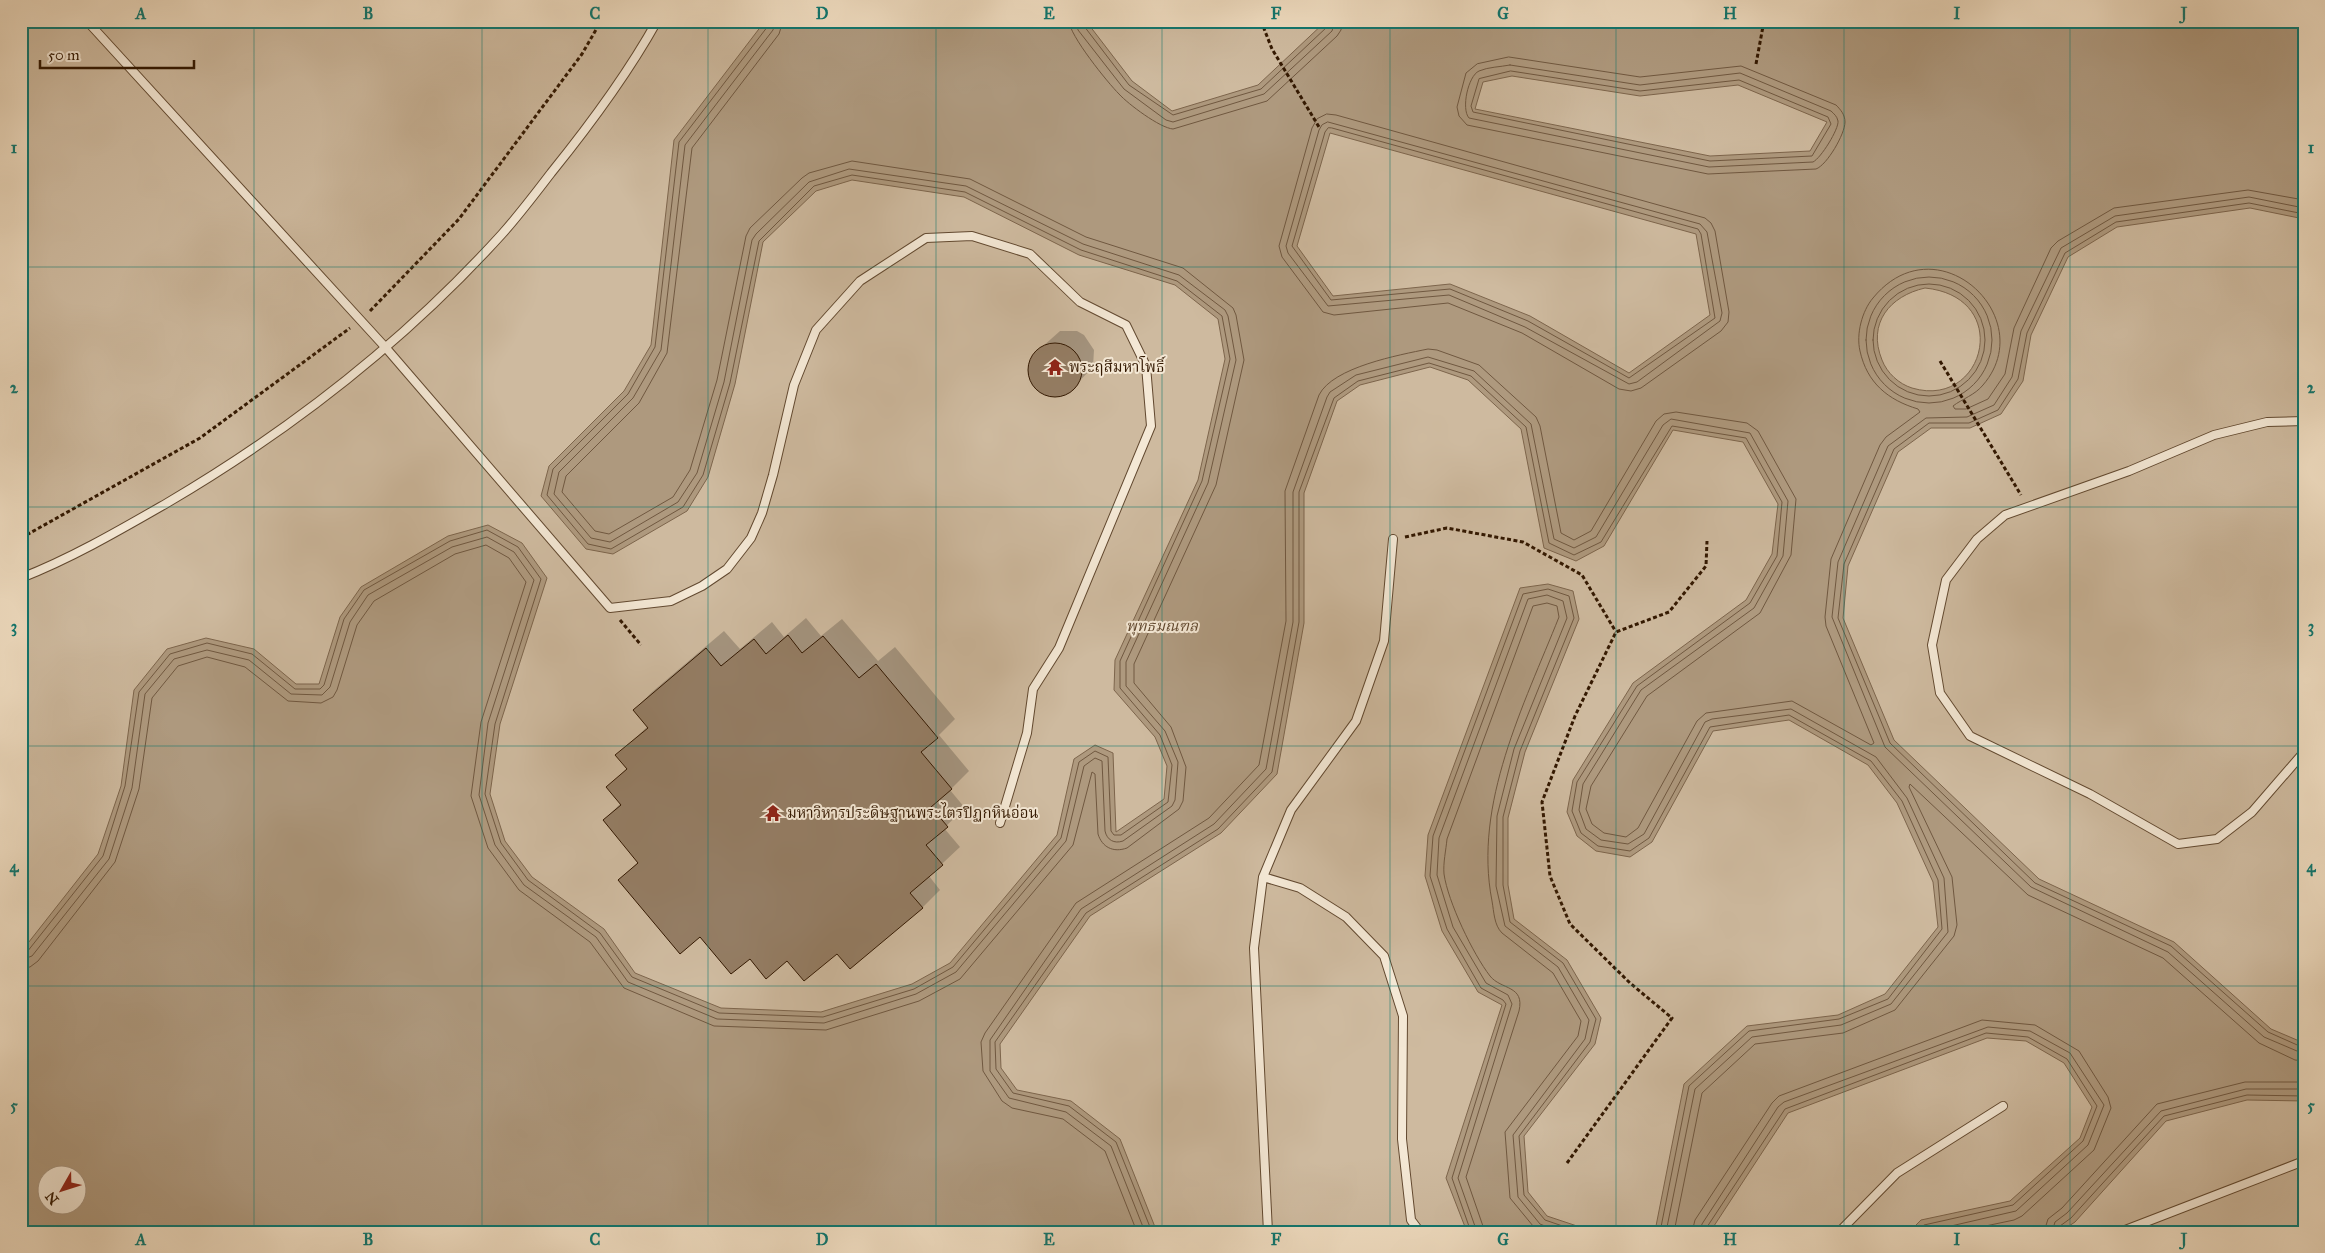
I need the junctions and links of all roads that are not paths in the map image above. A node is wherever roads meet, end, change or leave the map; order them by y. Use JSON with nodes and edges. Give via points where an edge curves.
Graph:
{"nodes":[{"id":1,"x":87,"y":21,"type":"edge"},
{"id":2,"x":657,"y":21,"type":"edge"},
{"id":3,"x":386,"y":348,"type":"junction"},
{"id":4,"x":2304,"y":421,"type":"edge"},
{"id":5,"x":1393,"y":540,"type":"road end"},
{"id":6,"x":21,"y":578,"type":"edge"},
{"id":7,"x":2304,"y":752,"type":"edge"},
{"id":8,"x":1000,"y":824,"type":"dead end"},
{"id":9,"x":1263,"y":877,"type":"junction"},
{"id":10,"x":2003,"y":1106,"type":"dead end"},
{"id":11,"x":2304,"y":1161,"type":"edge"},
{"id":12,"x":1268,"y":1232,"type":"edge"},
{"id":13,"x":1420,"y":1232,"type":"edge"},
{"id":14,"x":1839,"y":1232,"type":"edge"},
{"id":15,"x":2120,"y":1232,"type":"edge"}],
"edges":[{"from":1,"to":3,"type":"lane"},
{"from":2,"to":3,"type":"lane","via":[[581,136],[503,233],[455,284]]},
{"from":3,"to":6,"type":"lane","via":[[311,410],[220,472],[119,531]]},
{"from":3,"to":8,"type":"lane","via":[[610,608],[671,601],[727,569],[750,538],[762,513],[794,385],[816,330],[860,281],[926,238],[972,236],[1030,254],[1080,302],[1126,325],[1146,366],[1151,426],[1059,648],[1033,689],[1028,732]]},
{"from":4,"to":7,"type":"lane","via":[[2267,422],[2214,435],[2129,471],[2005,515],[1977,539],[1946,580],[1932,644],[1940,694],[1970,736],[2090,794],[2178,844],[2217,838],[2224,833],[2252,812]]},
{"from":5,"to":9,"type":"lane","via":[[1384,641],[1356,721],[1291,810]]},
{"from":9,"to":12,"type":"lane","via":[[1254,948]]},
{"from":9,"to":13,"type":"lane","via":[[1300,888],[1346,917],[1384,956],[1403,1016],[1402,1138],[1411,1220]]},
{"from":10,"to":14,"type":"lane","via":[[1897,1173]]},
{"from":11,"to":15,"type":"lane"}]}
